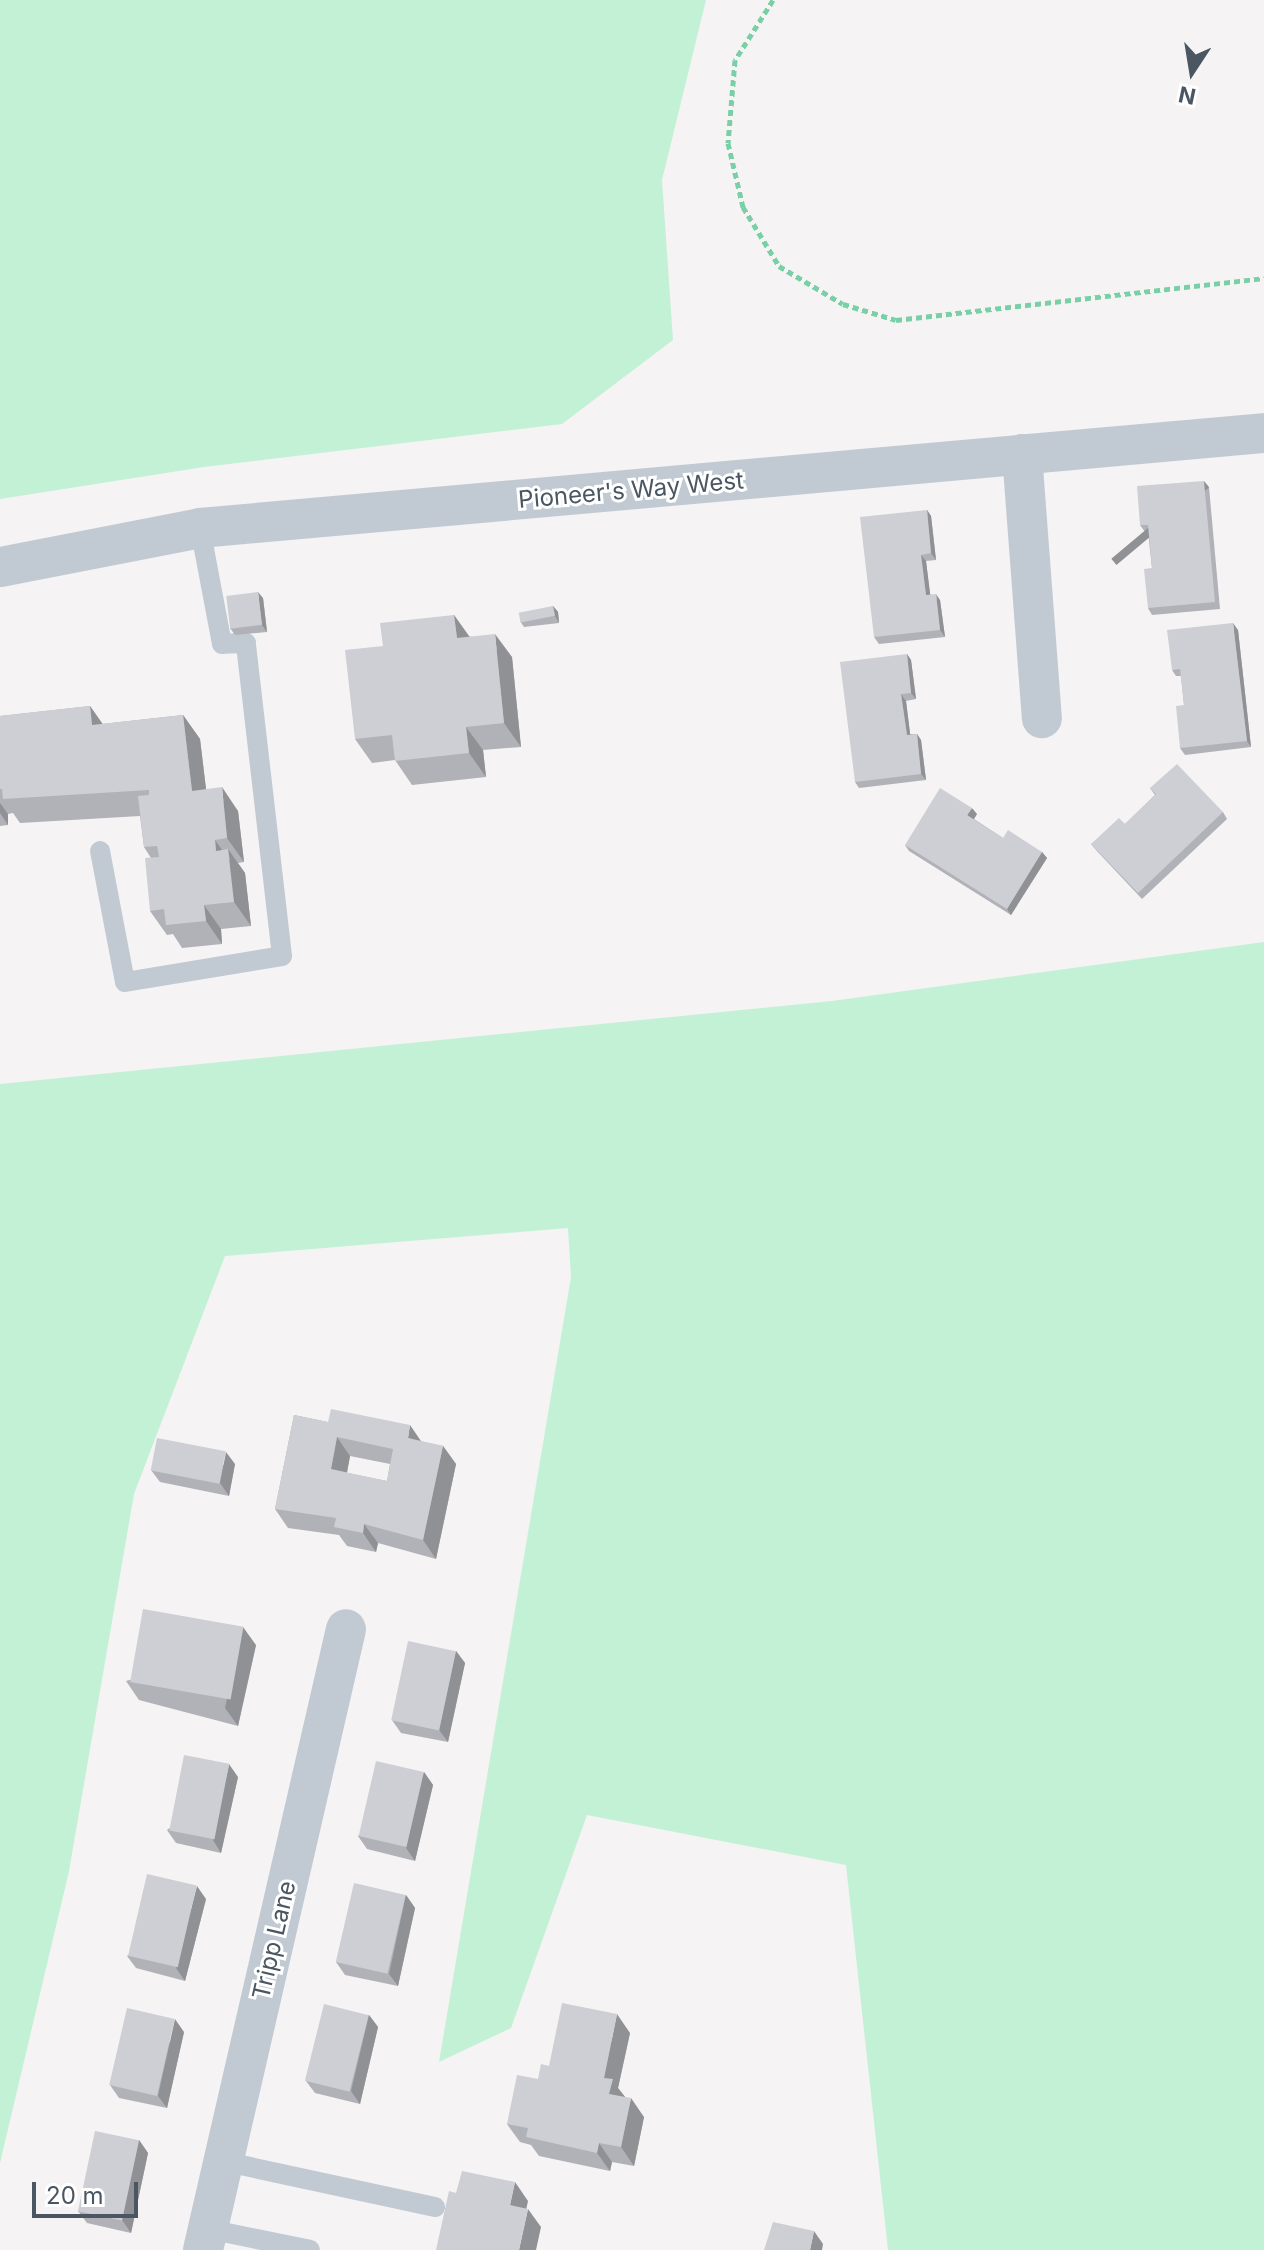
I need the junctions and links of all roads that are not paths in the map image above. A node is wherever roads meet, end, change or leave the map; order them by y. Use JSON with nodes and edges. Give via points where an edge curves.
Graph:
{"nodes":[{"id":1,"x":1264,"y":433,"type":"edge"},
{"id":2,"x":1022,"y":454,"type":"junction"},
{"id":3,"x":200,"y":528,"type":"junction"},
{"id":4,"x":0,"y":567,"type":"edge"},
{"id":5,"x":1042,"y":718,"type":"dead end"},
{"id":6,"x":100,"y":851,"type":"dead end"},
{"id":7,"x":346,"y":1629,"type":"dead end"},
{"id":8,"x":222,"y":2161,"type":"junction"},
{"id":9,"x":435,"y":2207,"type":"dead end"},
{"id":10,"x":205,"y":2240,"type":"edge"},
{"id":11,"x":310,"y":2250,"type":"edge"}],
"edges":[{"from":1,"to":2,"type":"street","name":"Pioneer's Way West"},
{"from":2,"to":3,"type":"street","name":"Pioneer's Way West"},
{"from":2,"to":5,"type":"street"},
{"from":3,"to":4,"type":"street","name":"Pioneer's Way West"},
{"from":3,"to":6,"type":"lane","via":[[222,644],[246,643],[282,956],[125,982]]},
{"from":7,"to":8,"type":"street","name":"Tripp Lane"},
{"from":8,"to":9,"type":"lane"},
{"from":8,"to":10,"type":"street","name":"Tripp Lane"},
{"from":10,"to":11,"type":"lane"}]}
